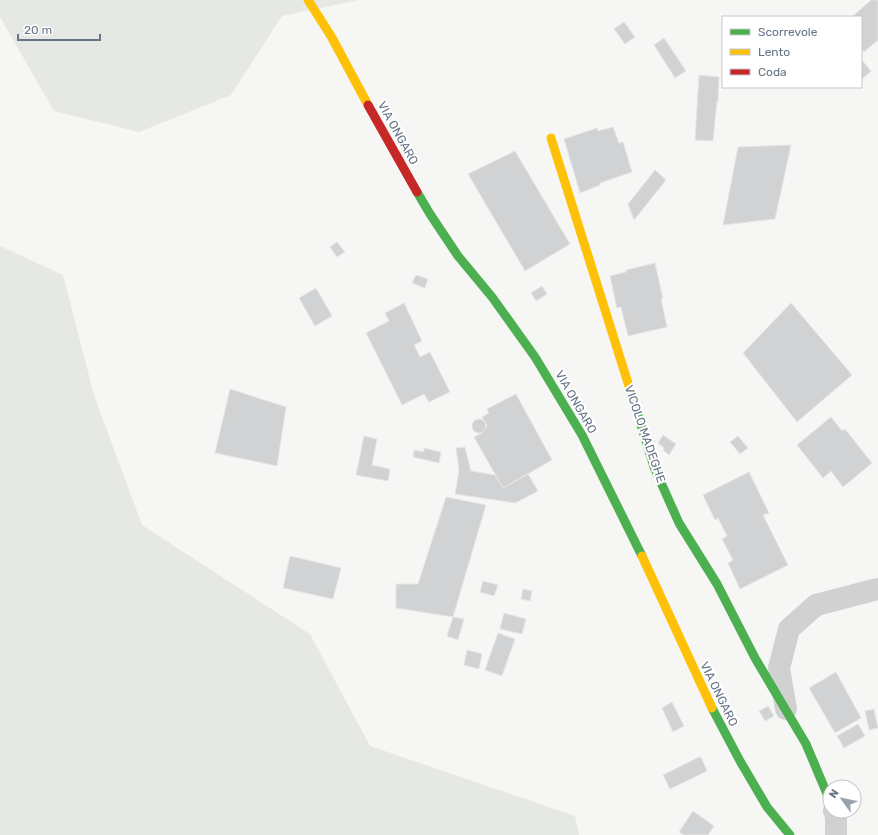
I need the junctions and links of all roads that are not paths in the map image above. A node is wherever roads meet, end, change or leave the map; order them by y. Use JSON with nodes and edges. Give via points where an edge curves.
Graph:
{"nodes":[{"id":1,"x":308,"y":0,"type":"edge"},
{"id":2,"x":551,"y":138,"type":"dead end"},
{"id":3,"x":878,"y":589,"type":"edge"},
{"id":4,"x":786,"y":710,"type":"junction"},
{"id":5,"x":822,"y":782,"type":"edge"},
{"id":6,"x":836,"y":819,"type":"edge"},
{"id":7,"x":790,"y":835,"type":"edge"},
{"id":8,"x":836,"y":835,"type":"edge"}],
"edges":[{"from":1,"to":7,"type":"main road","name":"VIA ONGARO","via":[[331,36],[430,214],[458,256],[492,296],[535,357],[582,435],[736,755],[767,807]]},
{"from":2,"to":4,"type":"main road","name":"VICOLO MADEGHE","via":[[654,467],[679,523],[717,584],[755,658]]},
{"from":3,"to":4,"type":"street","name":"VICOLO MADEGHE","via":[[816,605],[790,629],[779,668]]},
{"from":4,"to":5,"type":"main road","name":"VICOLO MADEGHE","via":[[806,744]]},
{"from":6,"to":8,"type":"street"}]}
